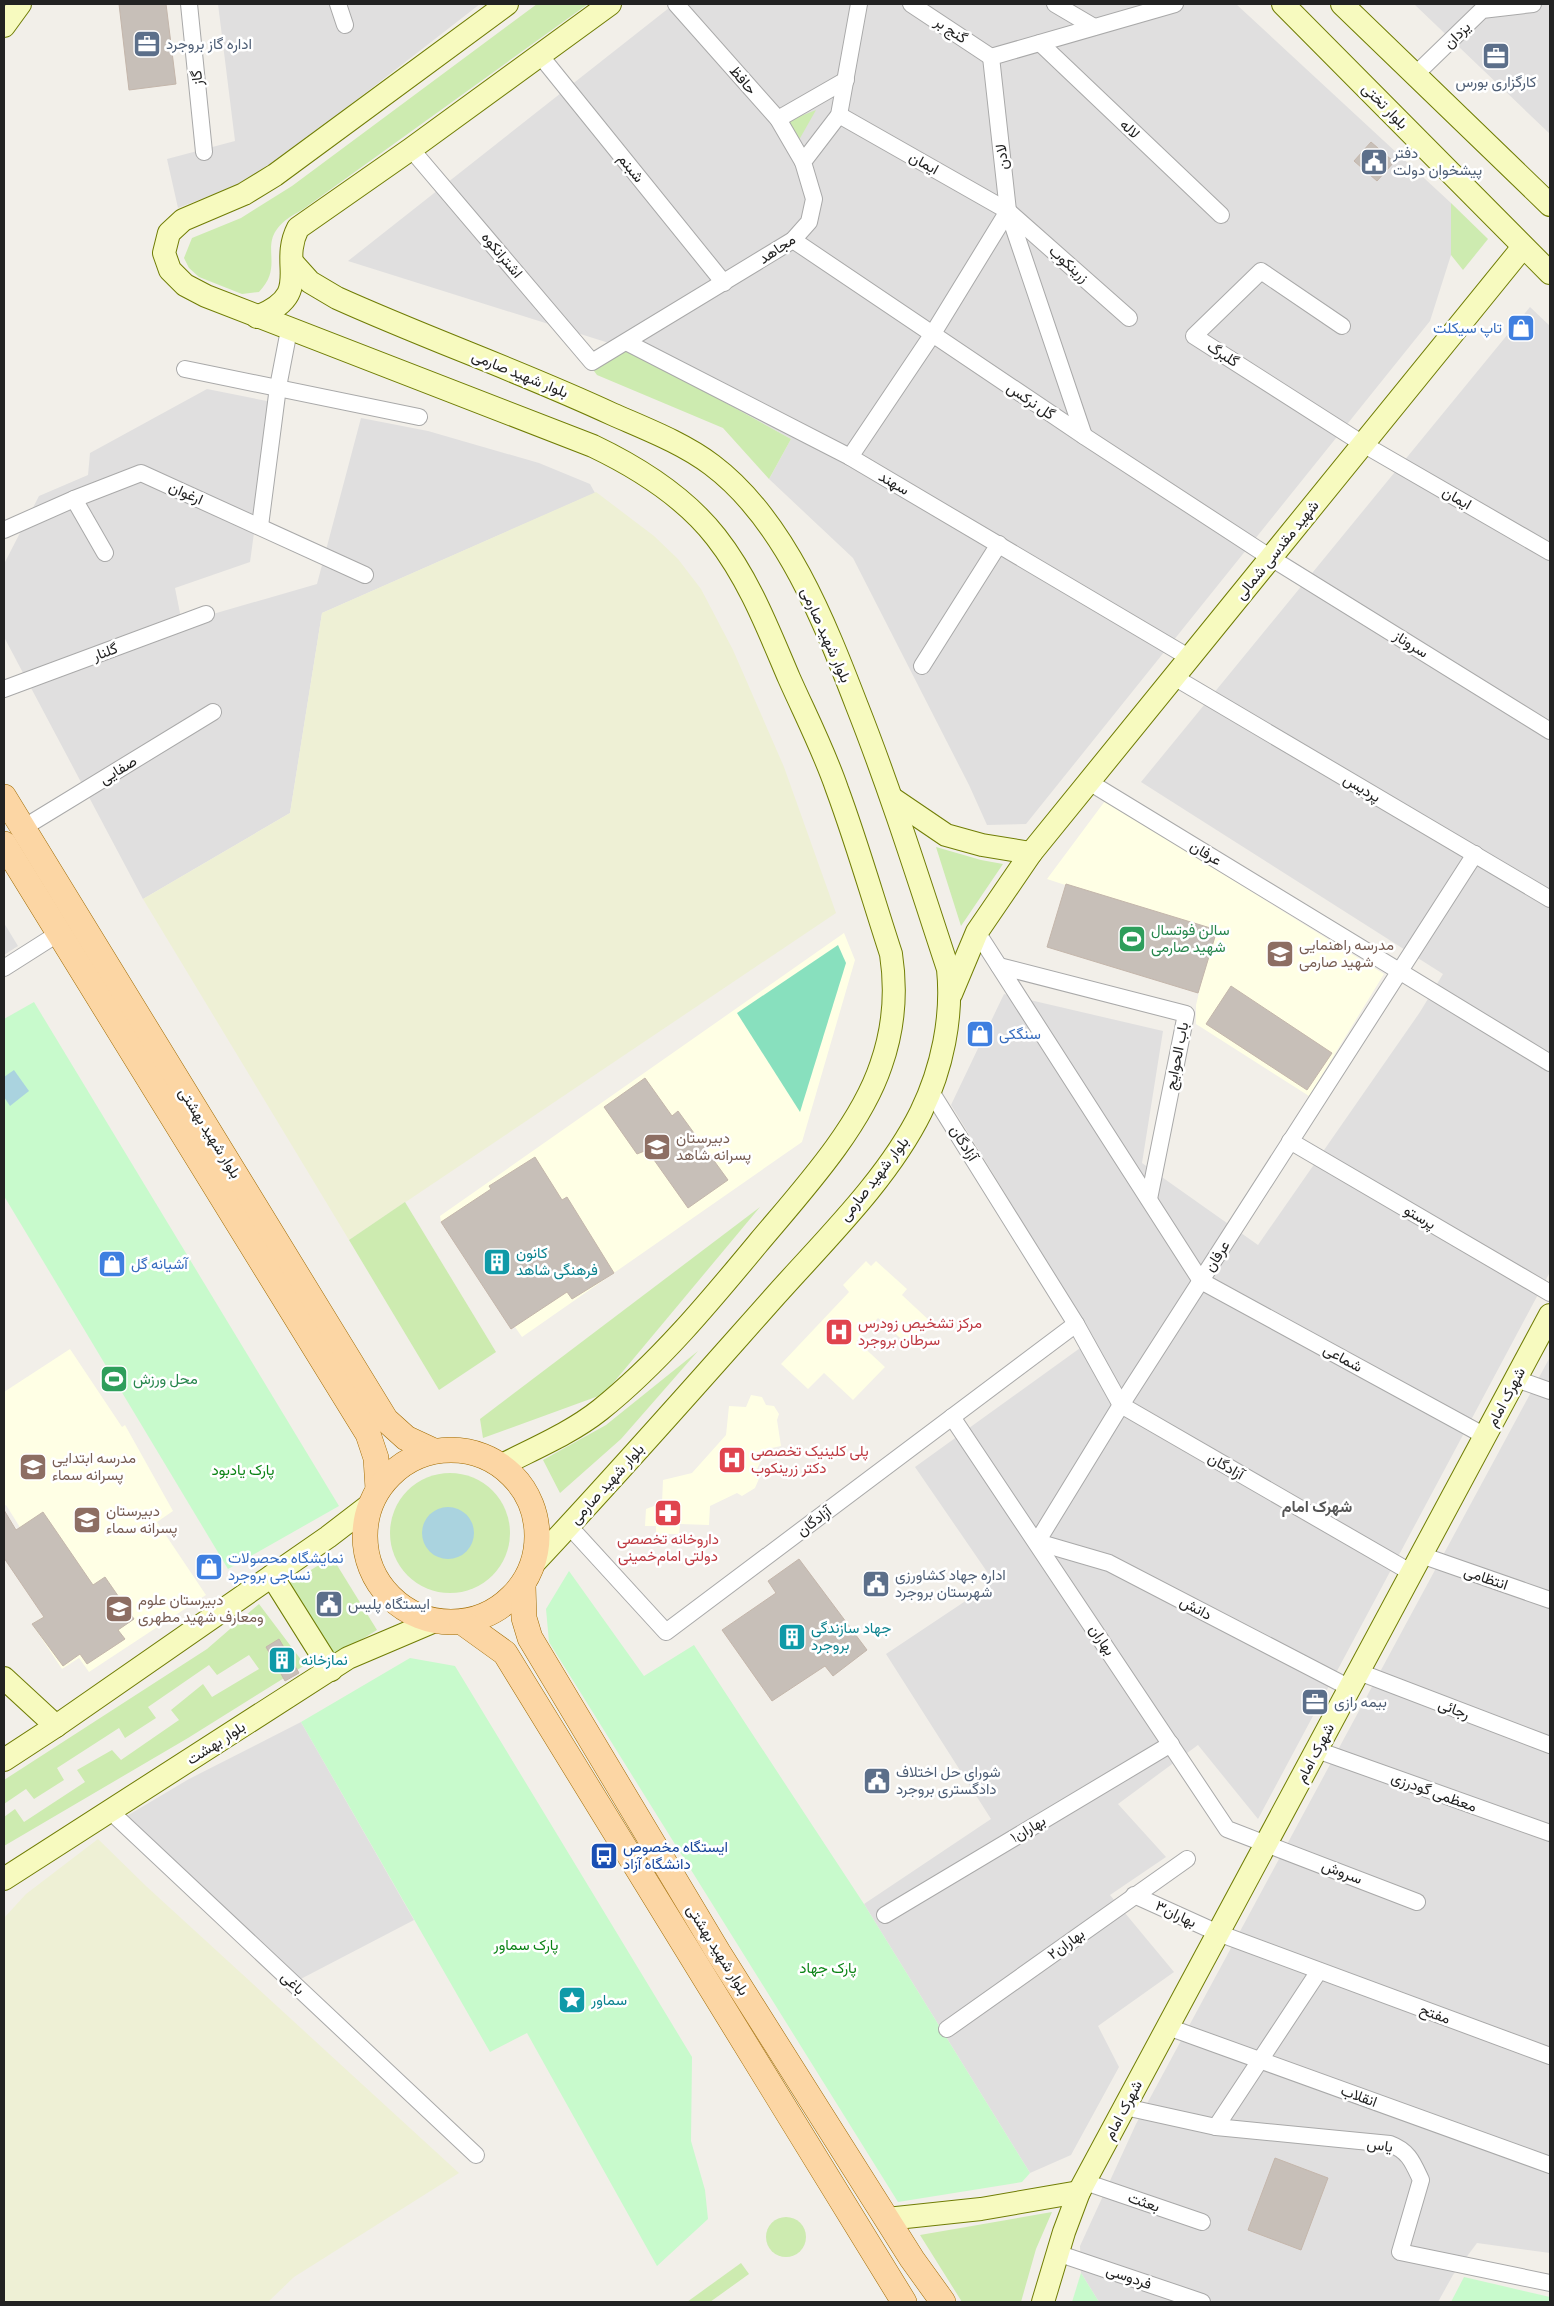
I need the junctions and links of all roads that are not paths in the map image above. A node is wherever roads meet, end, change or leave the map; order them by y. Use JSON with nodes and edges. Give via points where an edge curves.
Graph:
{"nodes":[{"id":1,"x":20,"y":4,"type":"edge"},
{"id":2,"x":189,"y":4,"type":"edge"},
{"id":3,"x":338,"y":4,"type":"edge"},
{"id":4,"x":507,"y":4,"type":"edge"},
{"id":5,"x":610,"y":4,"type":"edge"},
{"id":6,"x":676,"y":4,"type":"edge"},
{"id":7,"x":860,"y":4,"type":"edge"},
{"id":8,"x":911,"y":4,"type":"edge"},
{"id":9,"x":1055,"y":4,"type":"edge"},
{"id":10,"x":1175,"y":4,"type":"edge"},
{"id":11,"x":1283,"y":4,"type":"edge"},
{"id":12,"x":1342,"y":4,"type":"edge"},
{"id":13,"x":1533,"y":4,"type":"edge"},
{"id":14,"x":345,"y":25,"type":"dead end"},
{"id":15,"x":4,"y":26,"type":"edge"},
{"id":16,"x":1094,"y":27,"type":"junction"},
{"id":17,"x":1040,"y":43,"type":"junction"},
{"id":18,"x":539,"y":54,"type":"junction"},
{"id":19,"x":990,"y":57,"type":"junction"},
{"id":20,"x":1416,"y":74,"type":"junction"},
{"id":21,"x":846,"y":80,"type":"junction"},
{"id":22,"x":839,"y":115,"type":"junction"},
{"id":23,"x":778,"y":119,"type":"junction"},
{"id":24,"x":411,"y":149,"type":"junction"},
{"id":25,"x":204,"y":152,"type":"dead end"},
{"id":26,"x":803,"y":162,"type":"junction"},
{"id":27,"x":1550,"y":205,"type":"edge"},
{"id":28,"x":1008,"y":211,"type":"junction"},
{"id":29,"x":1221,"y":215,"type":"dead end"},
{"id":30,"x":793,"y":240,"type":"junction"},
{"id":31,"x":1523,"y":246,"type":"junction"},
{"id":32,"x":292,"y":262,"type":"junction"},
{"id":33,"x":1550,"y":274,"type":"edge"},
{"id":34,"x":724,"y":283,"type":"junction"},
{"id":35,"x":257,"y":317,"type":"junction"},
{"id":36,"x":1129,"y":318,"type":"dead end"},
{"id":37,"x":1342,"y":326,"type":"dead end"},
{"id":38,"x":289,"y":330,"type":"junction"},
{"id":39,"x":932,"y":335,"type":"junction"},
{"id":40,"x":626,"y":342,"type":"junction"},
{"id":41,"x":592,"y":362,"type":"joint"},
{"id":42,"x":186,"y":369,"type":"dead end"},
{"id":43,"x":278,"y":387,"type":"junction"},
{"id":44,"x":419,"y":417,"type":"dead end"},
{"id":45,"x":1084,"y":436,"type":"junction"},
{"id":46,"x":1363,"y":444,"type":"junction"},
{"id":47,"x":850,"y":457,"type":"junction"},
{"id":48,"x":74,"y":499,"type":"junction"},
{"id":49,"x":260,"y":526,"type":"junction"},
{"id":50,"x":4,"y":530,"type":"edge"},
{"id":51,"x":999,"y":544,"type":"junction"},
{"id":52,"x":1550,"y":552,"type":"edge"},
{"id":53,"x":105,"y":554,"type":"dead end"},
{"id":54,"x":1271,"y":558,"type":"junction"},
{"id":55,"x":365,"y":576,"type":"dead end"},
{"id":56,"x":206,"y":614,"type":"dead end"},
{"id":57,"x":1190,"y":658,"type":"junction"},
{"id":58,"x":922,"y":666,"type":"dead end"},
{"id":59,"x":1174,"y":677,"type":"junction"},
{"id":60,"x":4,"y":689,"type":"edge"},
{"id":61,"x":213,"y":712,"type":"dead end"},
{"id":62,"x":1550,"y":730,"type":"edge"},
{"id":63,"x":1089,"y":782,"type":"junction"},
{"id":64,"x":4,"y":797,"type":"edge"},
{"id":65,"x":892,"y":799,"type":"junction"},
{"id":66,"x":23,"y":828,"type":"junction"},
{"id":67,"x":4,"y":844,"type":"edge"},
{"id":68,"x":1032,"y":853,"type":"junction"},
{"id":69,"x":1475,"y":854,"type":"junction"},
{"id":70,"x":1550,"y":900,"type":"edge"},
{"id":71,"x":977,"y":932,"type":"junction"},
{"id":72,"x":59,"y":933,"type":"junction"},
{"id":73,"x":999,"y":966,"type":"junction"},
{"id":74,"x":4,"y":968,"type":"edge"},
{"id":75,"x":1399,"y":971,"type":"junction"},
{"id":76,"x":950,"y":994,"type":"junction"},
{"id":77,"x":1550,"y":1063,"type":"edge"},
{"id":78,"x":930,"y":1090,"type":"junction"},
{"id":79,"x":1290,"y":1141,"type":"junction"},
{"id":80,"x":1148,"y":1199,"type":"junction"},
{"id":81,"x":1201,"y":1281,"type":"junction"},
{"id":82,"x":1550,"y":1293,"type":"edge"},
{"id":83,"x":1550,"y":1315,"type":"edge"},
{"id":84,"x":1076,"y":1324,"type":"junction"},
{"id":85,"x":1516,"y":1379,"type":"junction"},
{"id":86,"x":1550,"y":1391,"type":"edge"},
{"id":87,"x":1121,"y":1405,"type":"junction"},
{"id":88,"x":952,"y":1417,"type":"junction"},
{"id":89,"x":1485,"y":1436,"type":"junction"},
{"id":90,"x":434,"y":1451,"type":"junction"},
{"id":91,"x":502,"y":1466,"type":"junction"},
{"id":92,"x":374,"y":1497,"type":"junction"},
{"id":93,"x":569,"y":1526,"type":"junction"},
{"id":94,"x":1037,"y":1542,"type":"junction"},
{"id":95,"x":534,"y":1562,"type":"junction"},
{"id":96,"x":1417,"y":1564,"type":"junction"},
{"id":97,"x":272,"y":1576,"type":"junction"},
{"id":98,"x":523,"y":1586,"type":"junction"},
{"id":99,"x":1550,"y":1600,"type":"edge"},
{"id":100,"x":436,"y":1621,"type":"junction"},
{"id":101,"x":462,"y":1622,"type":"junction"},
{"id":102,"x":331,"y":1670,"type":"junction"},
{"id":103,"x":4,"y":1678,"type":"edge"},
{"id":104,"x":1354,"y":1680,"type":"junction"},
{"id":105,"x":56,"y":1726,"type":"junction"},
{"id":106,"x":1172,"y":1744,"type":"junction"},
{"id":107,"x":1550,"y":1745,"type":"edge"},
{"id":108,"x":1317,"y":1750,"type":"junction"},
{"id":109,"x":4,"y":1760,"type":"edge"},
{"id":110,"x":110,"y":1812,"type":"junction"},
{"id":111,"x":1550,"y":1833,"type":"edge"},
{"id":112,"x":1267,"y":1843,"type":"junction"},
{"id":113,"x":1187,"y":1859,"type":"dead end"},
{"id":114,"x":4,"y":1879,"type":"edge"},
{"id":115,"x":1134,"y":1895,"type":"junction"},
{"id":116,"x":1417,"y":1902,"type":"dead end"},
{"id":117,"x":885,"y":1915,"type":"dead end"},
{"id":118,"x":1218,"y":1933,"type":"junction"},
{"id":119,"x":1319,"y":1971,"type":"junction"},
{"id":120,"x":1168,"y":2027,"type":"junction"},
{"id":121,"x":947,"y":2030,"type":"dead end"},
{"id":122,"x":1550,"y":2056,"type":"edge"},
{"id":123,"x":1260,"y":2060,"type":"junction"},
{"id":124,"x":1125,"y":2107,"type":"junction"},
{"id":125,"x":1216,"y":2127,"type":"junction"},
{"id":126,"x":476,"y":2155,"type":"dead end"},
{"id":127,"x":1550,"y":2166,"type":"edge"},
{"id":128,"x":1082,"y":2187,"type":"junction"},
{"id":129,"x":887,"y":2219,"type":"junction"},
{"id":130,"x":1202,"y":2222,"type":"dead end"},
{"id":131,"x":1057,"y":2252,"type":"junction"},
{"id":132,"x":1550,"y":2283,"type":"edge"},
{"id":133,"x":904,"y":2302,"type":"edge"},
{"id":134,"x":943,"y":2302,"type":"edge"},
{"id":135,"x":1042,"y":2302,"type":"edge"},
{"id":136,"x":1202,"y":2302,"type":"edge"}],
"edges":[{"from":1,"to":15,"type":"main road"},
{"from":2,"to":25,"type":"street","name":"گاز"},
{"from":3,"to":14,"type":"street"},
{"from":4,"to":35,"type":"main road","via":[[275,176],[175,226],[164,253],[175,278],[206,296]]},
{"from":5,"to":18,"type":"main road"},
{"from":6,"to":23,"type":"street","name":"حافظ"},
{"from":7,"to":21,"type":"street"},
{"from":8,"to":19,"type":"street","name":"گنج بر"},
{"from":9,"to":16,"type":"street"},
{"from":10,"to":16,"type":"street"},
{"from":11,"to":31,"type":"main road","name":"بلوار تختی"},
{"from":12,"to":20,"type":"main road"},
{"from":13,"to":20,"type":"street","name":"یزدان","via":[[1482,10]]},
{"from":16,"to":17,"type":"street"},
{"from":17,"to":19,"type":"street"},
{"from":17,"to":29,"type":"street","name":"لاله"},
{"from":18,"to":24,"type":"main road"},
{"from":18,"to":34,"type":"street","name":"شبنم"},
{"from":19,"to":28,"type":"street","name":"لادن"},
{"from":20,"to":27,"type":"main road"},
{"from":21,"to":22,"type":"street"},
{"from":21,"to":23,"type":"street"},
{"from":22,"to":26,"type":"street"},
{"from":22,"to":28,"type":"street","name":"ایمان"},
{"from":23,"to":26,"type":"street","name":"حافظ"},
{"from":24,"to":32,"type":"main road","via":[[298,228],[292,246]]},
{"from":24,"to":41,"type":"street","name":"اشترانکوه"},
{"from":26,"to":30,"type":"street","name":"مجاهد","via":[[814,199],[809,222]]},
{"from":28,"to":36,"type":"street","name":"زرینکوب"},
{"from":28,"to":39,"type":"street"},
{"from":28,"to":45,"type":"street","name":"لادن"},
{"from":30,"to":34,"type":"street","name":"مجاهد"},
{"from":30,"to":39,"type":"street","name":"گل نرکس"},
{"from":31,"to":33,"type":"main road","name":"بلوار تختی"},
{"from":31,"to":46,"type":"main road","name":"شهید مقدسی شمالی"},
{"from":32,"to":35,"type":"main road","via":[[293,277],[287,298]]},
{"from":32,"to":65,"type":"main road","name":"بلوار شهید صارمی","via":[[310,282],[337,298],[552,386],[637,425],[693,452],[731,480],[775,535],[806,589],[844,672]]},
{"from":34,"to":40,"type":"street","name":"مجاهد"},
{"from":35,"to":38,"type":"main road"},
{"from":37,"to":46,"type":"street","name":"گلبرگ","via":[[1261,271],[1194,336]]},
{"from":38,"to":43,"type":"street"},
{"from":38,"to":91,"type":"main road","via":[[593,446],[644,473],[696,516],[716,537],[737,568],[764,619],[837,787],[892,954],[895,1005],[892,1031],[881,1067],[843,1136],[802,1191],[638,1377],[565,1433]]},
{"from":39,"to":45,"type":"street","name":"گل نرکس"},
{"from":39,"to":47,"type":"street"},
{"from":40,"to":41,"type":"street","name":"مجاهد"},
{"from":40,"to":47,"type":"street","name":"سهند"},
{"from":42,"to":43,"type":"street"},
{"from":43,"to":44,"type":"street"},
{"from":43,"to":49,"type":"street"},
{"from":45,"to":54,"type":"street","name":"گل نرکس"},
{"from":46,"to":52,"type":"street","name":"ایمان"},
{"from":46,"to":54,"type":"main road","name":"شهید مقدسی شمالی"},
{"from":47,"to":51,"type":"street","name":"سهند"},
{"from":48,"to":49,"type":"street","name":"ارغوان","via":[[141,473]]},
{"from":48,"to":50,"type":"street","name":"ارغوان"},
{"from":48,"to":53,"type":"street"},
{"from":49,"to":55,"type":"street","name":"ارغوان"},
{"from":51,"to":57,"type":"street","name":"سهند"},
{"from":51,"to":58,"type":"street"},
{"from":54,"to":57,"type":"main road","name":"شهید مقدسی شمالی"},
{"from":54,"to":62,"type":"street","name":"سروناز"},
{"from":56,"to":60,"type":"street","name":"گلنار"},
{"from":57,"to":59,"type":"main road","name":"شهید مقدسی شمالی"},
{"from":59,"to":63,"type":"main road","name":"شهید مقدسی شمالی"},
{"from":59,"to":69,"type":"street","name":"پردیس"},
{"from":61,"to":66,"type":"street","name":"صفایی"},
{"from":63,"to":68,"type":"main road","name":"شهید مقدسی شمالی"},
{"from":63,"to":75,"type":"street","name":"عرفان"},
{"from":64,"to":66,"type":"main road","name":"بلوار شهید بهشتی"},
{"from":65,"to":68,"type":"main road","via":[[946,835]]},
{"from":65,"to":76,"type":"main road","name":"بلوار شهید صارمی","via":[[948,969]]},
{"from":66,"to":90,"type":"main road","name":"بلوار شهید بهشتی","via":[[386,1420],[406,1438]]},
{"from":67,"to":72,"type":"main road","name":"بلوار شهید بهشتی"},
{"from":68,"to":71,"type":"main road","name":"شهید مقدسی شمالی"},
{"from":69,"to":70,"type":"street","name":"پردیس"},
{"from":69,"to":75,"type":"street","name":"عرفان"},
{"from":71,"to":73,"type":"street"},
{"from":71,"to":76,"type":"main road","name":"شهید مقدسی شمالی"},
{"from":72,"to":74,"type":"street"},
{"from":72,"to":92,"type":"main road","name":"بلوار شهید بهشتی","via":[[368,1434],[376,1458]]},
{"from":73,"to":80,"type":"street"},
{"from":73,"to":80,"type":"street","name":"باب الحوایج","via":[[1186,1014]]},
{"from":75,"to":77,"type":"street","name":"عرفان"},
{"from":75,"to":79,"type":"street","name":"عرفان"},
{"from":76,"to":78,"type":"main road","name":"بلوار شهید صارمی","via":[[947,1026]]},
{"from":78,"to":84,"type":"street","name":"آزادگان"},
{"from":78,"to":93,"type":"main road","name":"بلوار شهید صارمی","via":[[905,1142],[881,1174]]},
{"from":79,"to":81,"type":"street","name":"عرفان"},
{"from":79,"to":82,"type":"street","name":"پرستو"},
{"from":80,"to":81,"type":"street"},
{"from":81,"to":87,"type":"street","name":"عرفان"},
{"from":81,"to":89,"type":"street","name":"شماعی"},
{"from":83,"to":85,"type":"main road","name":"شهرک امام"},
{"from":84,"to":87,"type":"street","name":"آزادگان"},
{"from":84,"to":88,"type":"street","name":"آزادگان"},
{"from":85,"to":86,"type":"street"},
{"from":85,"to":89,"type":"main road","name":"شهرک امام"},
{"from":87,"to":94,"type":"street","name":"عرفان"},
{"from":87,"to":96,"type":"street","name":"آزادگان"},
{"from":88,"to":93,"type":"street","name":"آزادگان","via":[[666,1632]]},
{"from":88,"to":94,"type":"street","name":"بهاران"},
{"from":89,"to":96,"type":"main road","name":"شهرک امام"},
{"from":90,"to":91,"type":"main road","via":[[473,1453]]},
{"from":90,"to":92,"type":"main road","via":[[412,1459],[393,1472]]},
{"from":91,"to":95,"type":"main road","via":[[521,1485],[534,1508],[538,1535]]},
{"from":92,"to":97,"type":"main road","via":[[346,1524]]},
{"from":92,"to":100,"type":"main road","via":[[365,1525],[365,1547],[374,1574],[396,1603],[415,1615]]},
{"from":93,"to":95,"type":"main road","name":"بلوار شهید صارمی"},
{"from":94,"to":104,"type":"street","name":"دانش","via":[[1109,1563]]},
{"from":94,"to":106,"type":"street","name":"بهاران"},
{"from":95,"to":98,"type":"main road"},
{"from":96,"to":99,"type":"street","name":"انتظامی"},
{"from":96,"to":104,"type":"main road","name":"شهرک امام"},
{"from":97,"to":102,"type":"main road"},
{"from":97,"to":105,"type":"main road"},
{"from":98,"to":101,"type":"main road","via":[[493,1613]]},
{"from":98,"to":129,"type":"main road","name":"بلوار شهید بهشتی","via":[[524,1618],[530,1638],[718,1952]]},
{"from":100,"to":101,"type":"main road"},
{"from":100,"to":102,"type":"main road","name":"بلوار بهشت","via":[[348,1658]]},
{"from":101,"to":133,"type":"main road","name":"بلوار شهید بهشتی","via":[[505,1653]]},
{"from":102,"to":110,"type":"main road","name":"بلوار بهشت"},
{"from":103,"to":105,"type":"main road"},
{"from":104,"to":107,"type":"street","name":"رجائی"},
{"from":104,"to":108,"type":"main road","name":"شهرک امام"},
{"from":105,"to":109,"type":"main road"},
{"from":106,"to":112,"type":"street","name":"بهاران","via":[[1227,1829]]},
{"from":106,"to":117,"type":"street","name":"بهاران۱"},
{"from":108,"to":111,"type":"street","name":"معظمی گودرزی"},
{"from":108,"to":112,"type":"main road","name":"شهرک امام"},
{"from":110,"to":114,"type":"main road","name":"بلوار بهشت"},
{"from":110,"to":126,"type":"street","name":"باغی"},
{"from":112,"to":116,"type":"street","name":"سروش"},
{"from":112,"to":118,"type":"main road","name":"شهرک امام"},
{"from":113,"to":115,"type":"street","name":"بهاران۲"},
{"from":115,"to":118,"type":"street","name":"بهاران۳"},
{"from":115,"to":121,"type":"street","name":"بهاران۲"},
{"from":118,"to":119,"type":"street","name":"مفتح"},
{"from":118,"to":120,"type":"main road","name":"شهرک امام"},
{"from":119,"to":122,"type":"street","name":"مفتح"},
{"from":119,"to":123,"type":"street"},
{"from":120,"to":123,"type":"street","name":"انقلاب"},
{"from":120,"to":124,"type":"main road","name":"شهرک امام"},
{"from":123,"to":125,"type":"street"},
{"from":123,"to":127,"type":"street","name":"انقلاب"},
{"from":124,"to":125,"type":"street","name":"یاس"},
{"from":124,"to":128,"type":"main road","name":"شهرک امام"},
{"from":125,"to":132,"type":"street","name":"یاس","via":[[1390,2144],[1402,2149],[1422,2180],[1400,2252]]},
{"from":128,"to":129,"type":"main road","via":[[980,2210]]},
{"from":128,"to":130,"type":"street","name":"بعثت"},
{"from":128,"to":131,"type":"main road","name":"شهرک امام"},
{"from":129,"to":134,"type":"main road","name":"بلوار شهید بهشتی"},
{"from":131,"to":135,"type":"main road","name":"شهرک امام"},
{"from":131,"to":136,"type":"street","name":"فردوسی"}]}
